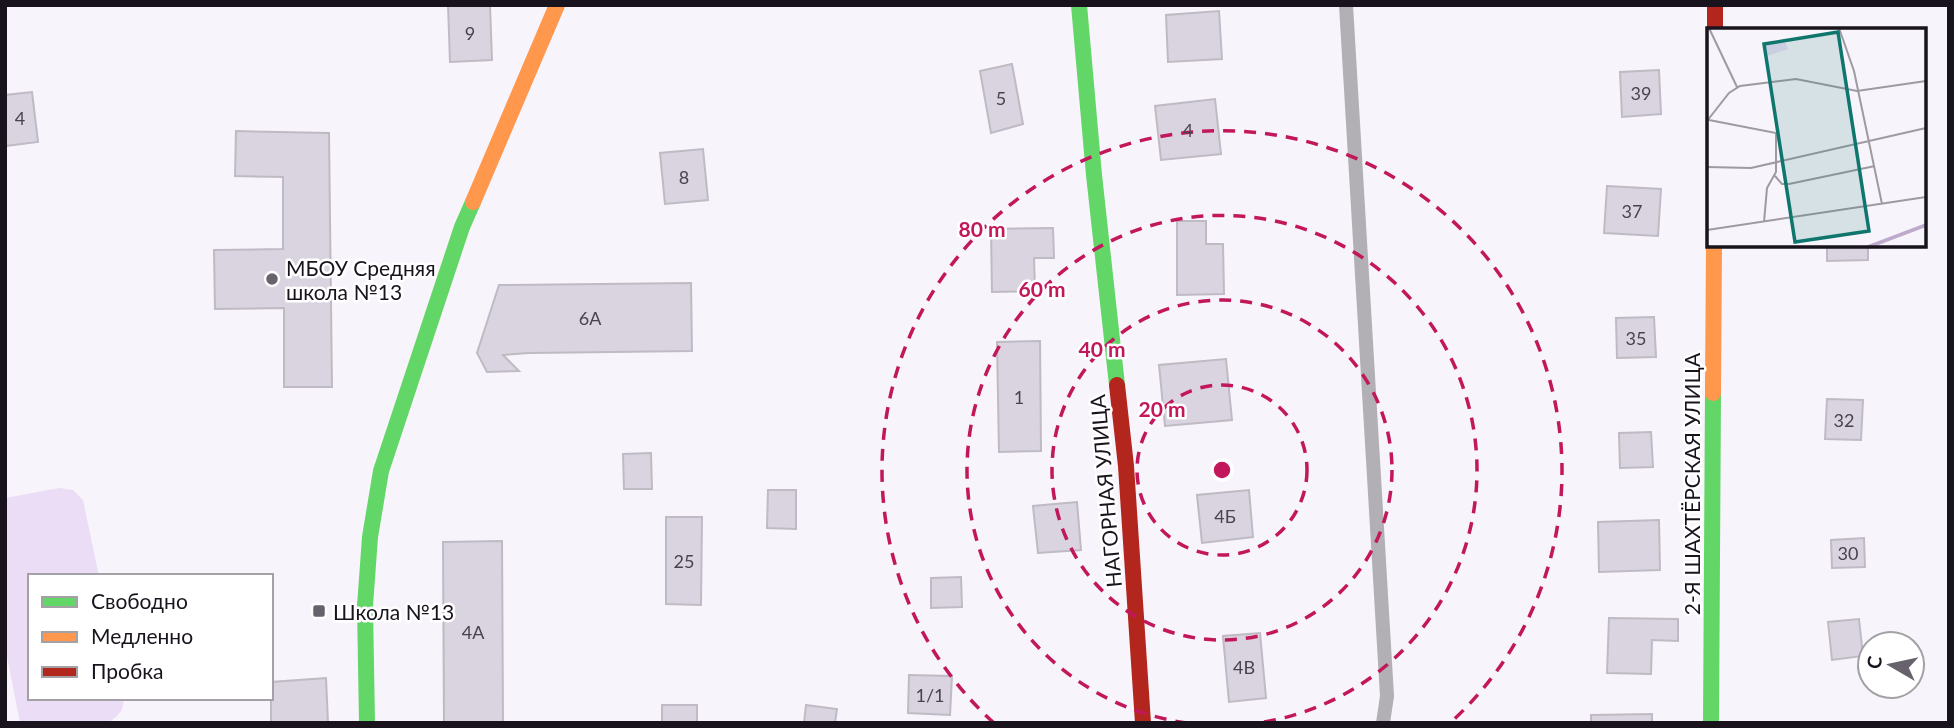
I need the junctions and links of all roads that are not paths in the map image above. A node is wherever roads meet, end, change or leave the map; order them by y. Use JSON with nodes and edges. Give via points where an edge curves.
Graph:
{"nodes":[{"id":1,"x":557,"y":5,"type":"edge"},
{"id":2,"x":1079,"y":5,"type":"edge"},
{"id":3,"x":1346,"y":5,"type":"edge"},
{"id":4,"x":1715,"y":5,"type":"edge"},
{"id":5,"x":1715,"y":28,"type":"edge"},
{"id":6,"x":1714,"y":247,"type":"edge"},
{"id":7,"x":367,"y":723,"type":"edge"},
{"id":8,"x":1143,"y":723,"type":"edge"},
{"id":9,"x":1383,"y":723,"type":"edge"},
{"id":10,"x":1711,"y":723,"type":"edge"}],
"edges":[{"from":1,"to":7,"type":"street","via":[[462,227],[381,471],[365,606]]},
{"from":2,"to":8,"type":"street","name":"НАГОРНАЯ УЛИЦА","via":[[1126,466]]},
{"from":3,"to":9,"type":"lane","via":[[1387,696]]},
{"from":4,"to":5,"type":"street"},
{"from":6,"to":10,"type":"street","name":"2-Я ШАХТЁРСКАЯ УЛИЦА"}]}
